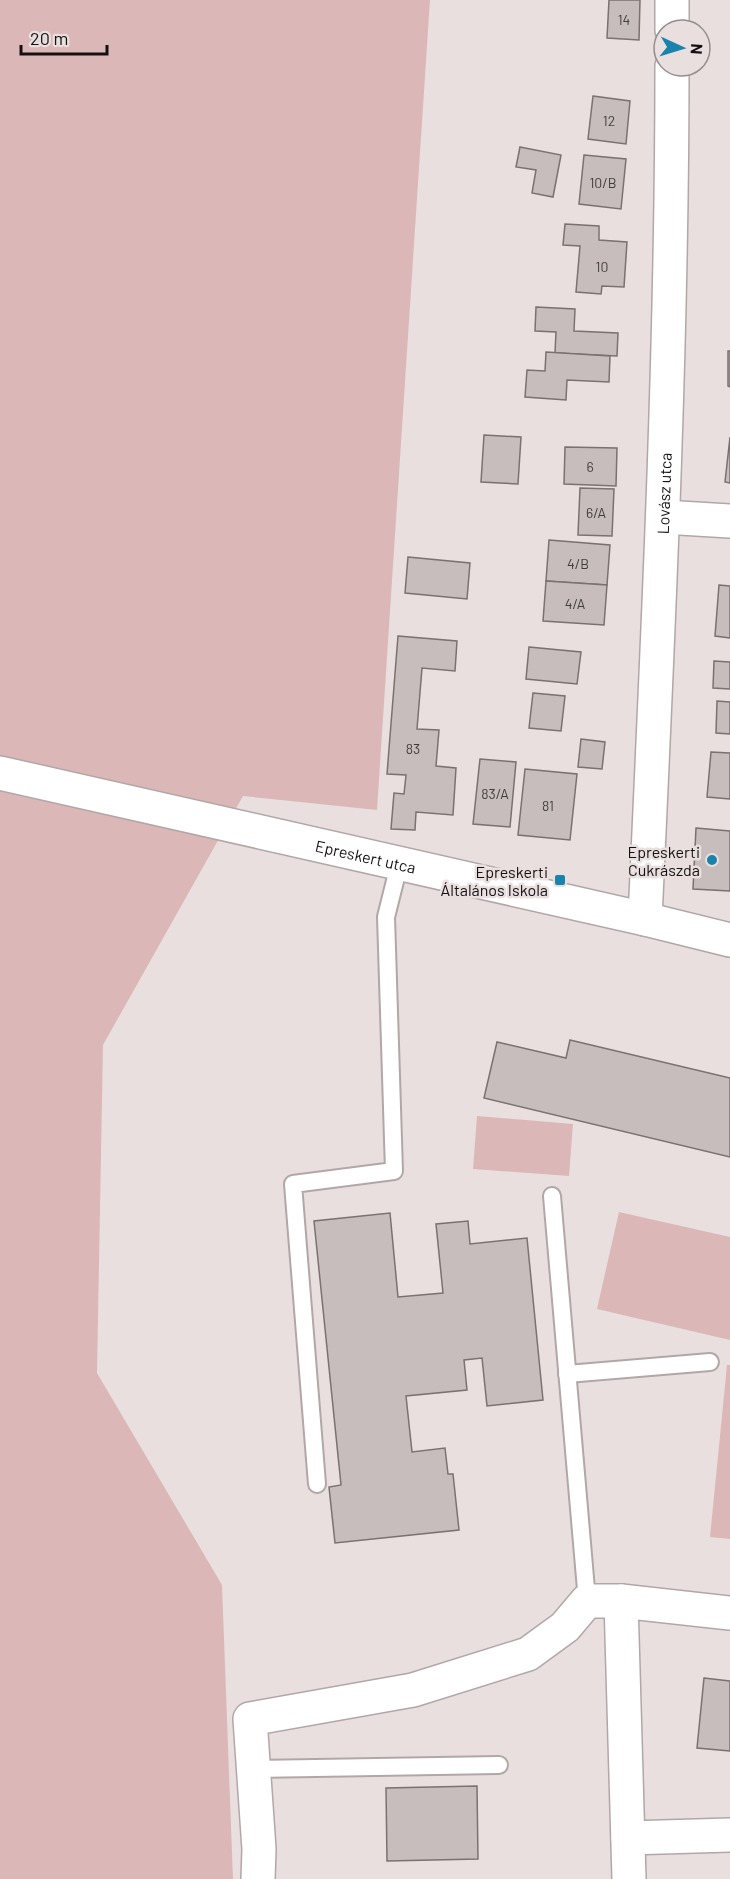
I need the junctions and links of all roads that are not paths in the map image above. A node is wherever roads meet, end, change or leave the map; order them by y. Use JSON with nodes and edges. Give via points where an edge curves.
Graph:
{"nodes":[{"id":1,"x":672,"y":0,"type":"edge"},
{"id":2,"x":672,"y":18,"type":"edge"},
{"id":3,"x":672,"y":78,"type":"edge"},
{"id":4,"x":663,"y":517,"type":"junction"},
{"id":5,"x":730,"y":521,"type":"edge"},
{"id":6,"x":0,"y":773,"type":"edge"},
{"id":7,"x":399,"y":865,"type":"junction"},
{"id":8,"x":645,"y":919,"type":"junction"},
{"id":9,"x":730,"y":940,"type":"edge"},
{"id":10,"x":552,"y":1196,"type":"dead end"},
{"id":11,"x":710,"y":1362,"type":"dead end"},
{"id":12,"x":567,"y":1374,"type":"junction"},
{"id":13,"x":317,"y":1484,"type":"dead end"},
{"id":14,"x":587,"y":1601,"type":"junction"},
{"id":15,"x":621,"y":1601,"type":"junction"},
{"id":16,"x":730,"y":1613,"type":"edge"},
{"id":17,"x":499,"y":1765,"type":"dead end"},
{"id":18,"x":253,"y":1769,"type":"junction"},
{"id":19,"x":730,"y":1835,"type":"edge"},
{"id":20,"x":628,"y":1838,"type":"junction"},
{"id":21,"x":258,"y":1879,"type":"edge"},
{"id":22,"x":629,"y":1879,"type":"edge"}],
"edges":[{"from":1,"to":2,"type":"street"},
{"from":3,"to":4,"type":"street","name":"Lovász utca"},
{"from":4,"to":5,"type":"street"},
{"from":4,"to":8,"type":"street","name":"Lovász utca"},
{"from":6,"to":7,"type":"street","name":"Epreskert utca"},
{"from":7,"to":8,"type":"street","name":"Epreskert utca"},
{"from":7,"to":13,"type":"lane","via":[[386,917],[394,1171],[293,1184]]},
{"from":8,"to":9,"type":"street","name":"Epreskert utca"},
{"from":10,"to":12,"type":"lane"},
{"from":11,"to":12,"type":"lane"},
{"from":12,"to":14,"type":"lane"},
{"from":14,"to":15,"type":"street"},
{"from":14,"to":18,"type":"street","via":[[564,1627],[528,1654],[413,1690],[250,1719]]},
{"from":15,"to":16,"type":"street"},
{"from":15,"to":20,"type":"street"},
{"from":17,"to":18,"type":"lane"},
{"from":18,"to":21,"type":"street"},
{"from":19,"to":20,"type":"street"},
{"from":20,"to":22,"type":"street"}]}
